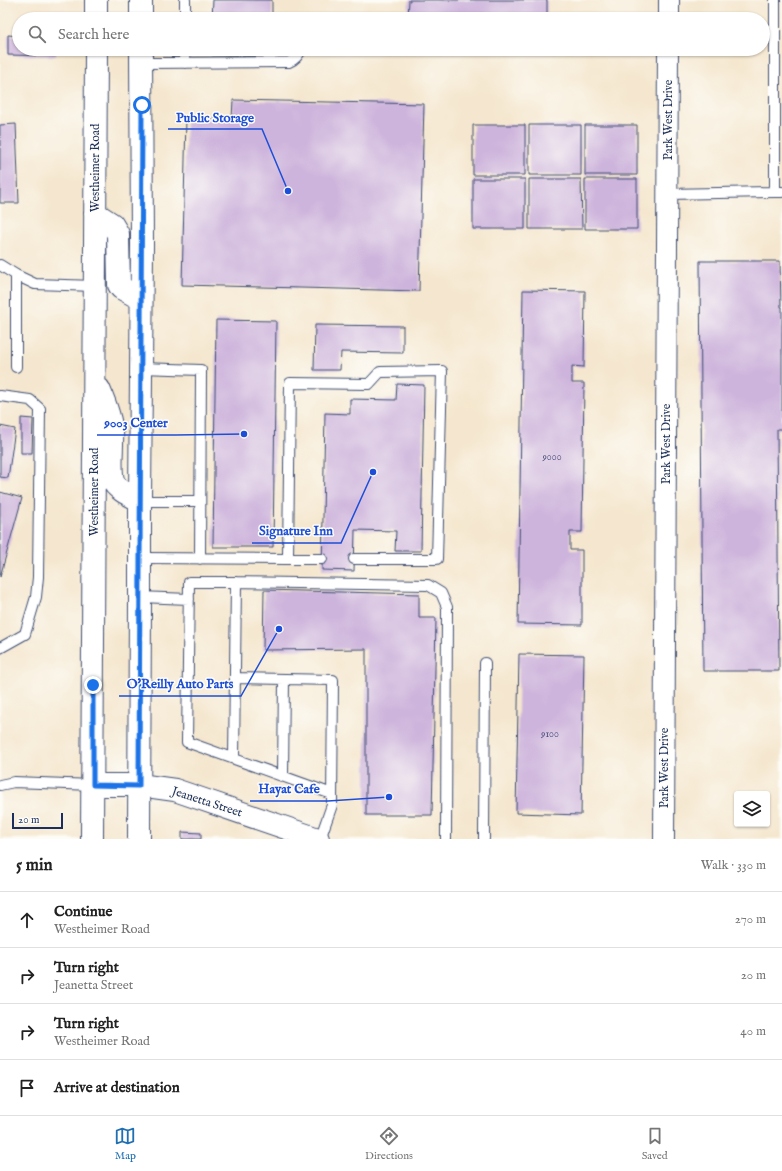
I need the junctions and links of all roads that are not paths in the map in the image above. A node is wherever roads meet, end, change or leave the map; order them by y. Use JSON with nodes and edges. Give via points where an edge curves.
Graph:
{"nodes":[{"id":1,"x":96,"y":0,"type":"edge"},
{"id":2,"x":141,"y":0,"type":"edge"},
{"id":3,"x":185,"y":0,"type":"edge"},
{"id":4,"x":669,"y":0,"type":"edge"},
{"id":5,"x":775,"y":0,"type":"edge"},
{"id":6,"x":96,"y":12,"type":"edge"},
{"id":7,"x":141,"y":12,"type":"edge"},
{"id":8,"x":185,"y":12,"type":"edge"},
{"id":9,"x":668,"y":12,"type":"edge"},
{"id":10,"x":96,"y":56,"type":"edge"},
{"id":11,"x":141,"y":56,"type":"edge"},
{"id":12,"x":185,"y":56,"type":"edge"},
{"id":13,"x":297,"y":56,"type":"edge"},
{"id":14,"x":668,"y":56,"type":"edge"},
{"id":15,"x":185,"y":63,"type":"junction"},
{"id":16,"x":779,"y":192,"type":"edge"},
{"id":17,"x":668,"y":194,"type":"junction"},
{"id":18,"x":95,"y":213,"type":"junction"},
{"id":19,"x":0,"y":265,"type":"edge"},
{"id":20,"x":16,"y":275,"type":"junction"},
{"id":21,"x":95,"y":286,"type":"junction"},
{"id":22,"x":141,"y":299,"type":"junction"},
{"id":23,"x":16,"y":367,"type":"dead end"},
{"id":24,"x":141,"y":368,"type":"junction"},
{"id":25,"x":94,"y":376,"type":"junction"},
{"id":26,"x":0,"y":396,"type":"edge"},
{"id":27,"x":140,"y":501,"type":"junction"},
{"id":28,"x":200,"y":501,"type":"junction"},
{"id":29,"x":140,"y":558,"type":"junction"},
{"id":30,"x":200,"y":559,"type":"junction"},
{"id":31,"x":288,"y":559,"type":"junction"},
{"id":32,"x":322,"y":559,"type":"dead end"},
{"id":33,"x":354,"y":559,"type":"dead end"},
{"id":34,"x":236,"y":582,"type":"junction"},
{"id":35,"x":140,"y":597,"type":"junction"},
{"id":36,"x":189,"y":599,"type":"junction"},
{"id":37,"x":0,"y":648,"type":"edge"},
{"id":38,"x":485,"y":663,"type":"dead end"},
{"id":39,"x":235,"y":678,"type":"junction"},
{"id":40,"x":284,"y":679,"type":"junction"},
{"id":41,"x":234,"y":759,"type":"junction"},
{"id":42,"x":283,"y":776,"type":"junction"},
{"id":43,"x":0,"y":785,"type":"edge"},
{"id":44,"x":93,"y":785,"type":"junction"},
{"id":45,"x":139,"y":786,"type":"junction"},
{"id":46,"x":332,"y":794,"type":"junction"},
{"id":47,"x":92,"y":839,"type":"edge"},
{"id":48,"x":139,"y":839,"type":"edge"},
{"id":49,"x":319,"y":839,"type":"edge"},
{"id":50,"x":446,"y":839,"type":"edge"},
{"id":51,"x":484,"y":839,"type":"edge"},
{"id":52,"x":664,"y":839,"type":"edge"}],
"edges":[{"from":1,"to":6,"type":"main road"},
{"from":2,"to":7,"type":"main road"},
{"from":3,"to":8,"type":"lane"},
{"from":4,"to":9,"type":"street"},
{"from":5,"to":16,"type":"lane"},
{"from":10,"to":18,"type":"main road","name":"Westheimer Road"},
{"from":11,"to":15,"type":"lane"},
{"from":11,"to":22,"type":"main road"},
{"from":12,"to":15,"type":"lane"},
{"from":13,"to":15,"type":"lane","via":[[288,62]]},
{"from":14,"to":17,"type":"street","name":"Park West Drive"},
{"from":16,"to":17,"type":"lane"},
{"from":17,"to":52,"type":"street","name":"Park West Drive"},
{"from":18,"to":21,"type":"main road","name":"Westheimer Road"},
{"from":18,"to":22,"type":"main road","via":[[112,224],[118,234],[119,285]]},
{"from":19,"to":20,"type":"lane"},
{"from":20,"to":21,"type":"lane","via":[[35,284]]},
{"from":20,"to":23,"type":"lane"},
{"from":21,"to":25,"type":"main road","name":"Westheimer Road"},
{"from":22,"to":24,"type":"main road"},
{"from":24,"to":27,"type":"main road"},
{"from":24,"to":28,"type":"lane","via":[[201,370]]},
{"from":25,"to":27,"type":"main road","via":[[110,422],[114,482],[118,488]]},
{"from":25,"to":44,"type":"main road","name":"Westheimer Road"},
{"from":26,"to":37,"type":"lane","via":[[30,400],[40,409],[36,597],[25,634]]},
{"from":27,"to":28,"type":"lane"},
{"from":27,"to":29,"type":"main road"},
{"from":28,"to":30,"type":"lane"},
{"from":29,"to":30,"type":"lane"},
{"from":29,"to":35,"type":"main road"},
{"from":30,"to":31,"type":"lane"},
{"from":31,"to":32,"type":"lane"},
{"from":31,"to":33,"type":"lane","via":[[290,383],[369,384],[380,372],[442,371],[437,559]]},
{"from":34,"to":36,"type":"lane","via":[[189,582]]},
{"from":34,"to":39,"type":"lane"},
{"from":34,"to":50,"type":"lane","via":[[428,585],[441,593],[447,607]]},
{"from":35,"to":36,"type":"lane"},
{"from":35,"to":45,"type":"main road"},
{"from":36,"to":41,"type":"lane","via":[[187,742]]},
{"from":38,"to":51,"type":"lane"},
{"from":39,"to":40,"type":"lane"},
{"from":39,"to":41,"type":"lane"},
{"from":40,"to":42,"type":"lane"},
{"from":40,"to":46,"type":"lane","via":[[333,680]]},
{"from":41,"to":42,"type":"lane"},
{"from":42,"to":46,"type":"lane"},
{"from":43,"to":44,"type":"lane","via":[[14,782]]},
{"from":44,"to":45,"type":"main road","name":"Jeanetta Street"},
{"from":44,"to":47,"type":"main road","name":"Westheimer Road"},
{"from":45,"to":48,"type":"main road"},
{"from":45,"to":49,"type":"main road","name":"Jeanetta Street","via":[[175,790]]},
{"from":46,"to":49,"type":"lane","via":[[332,806]]}]}
